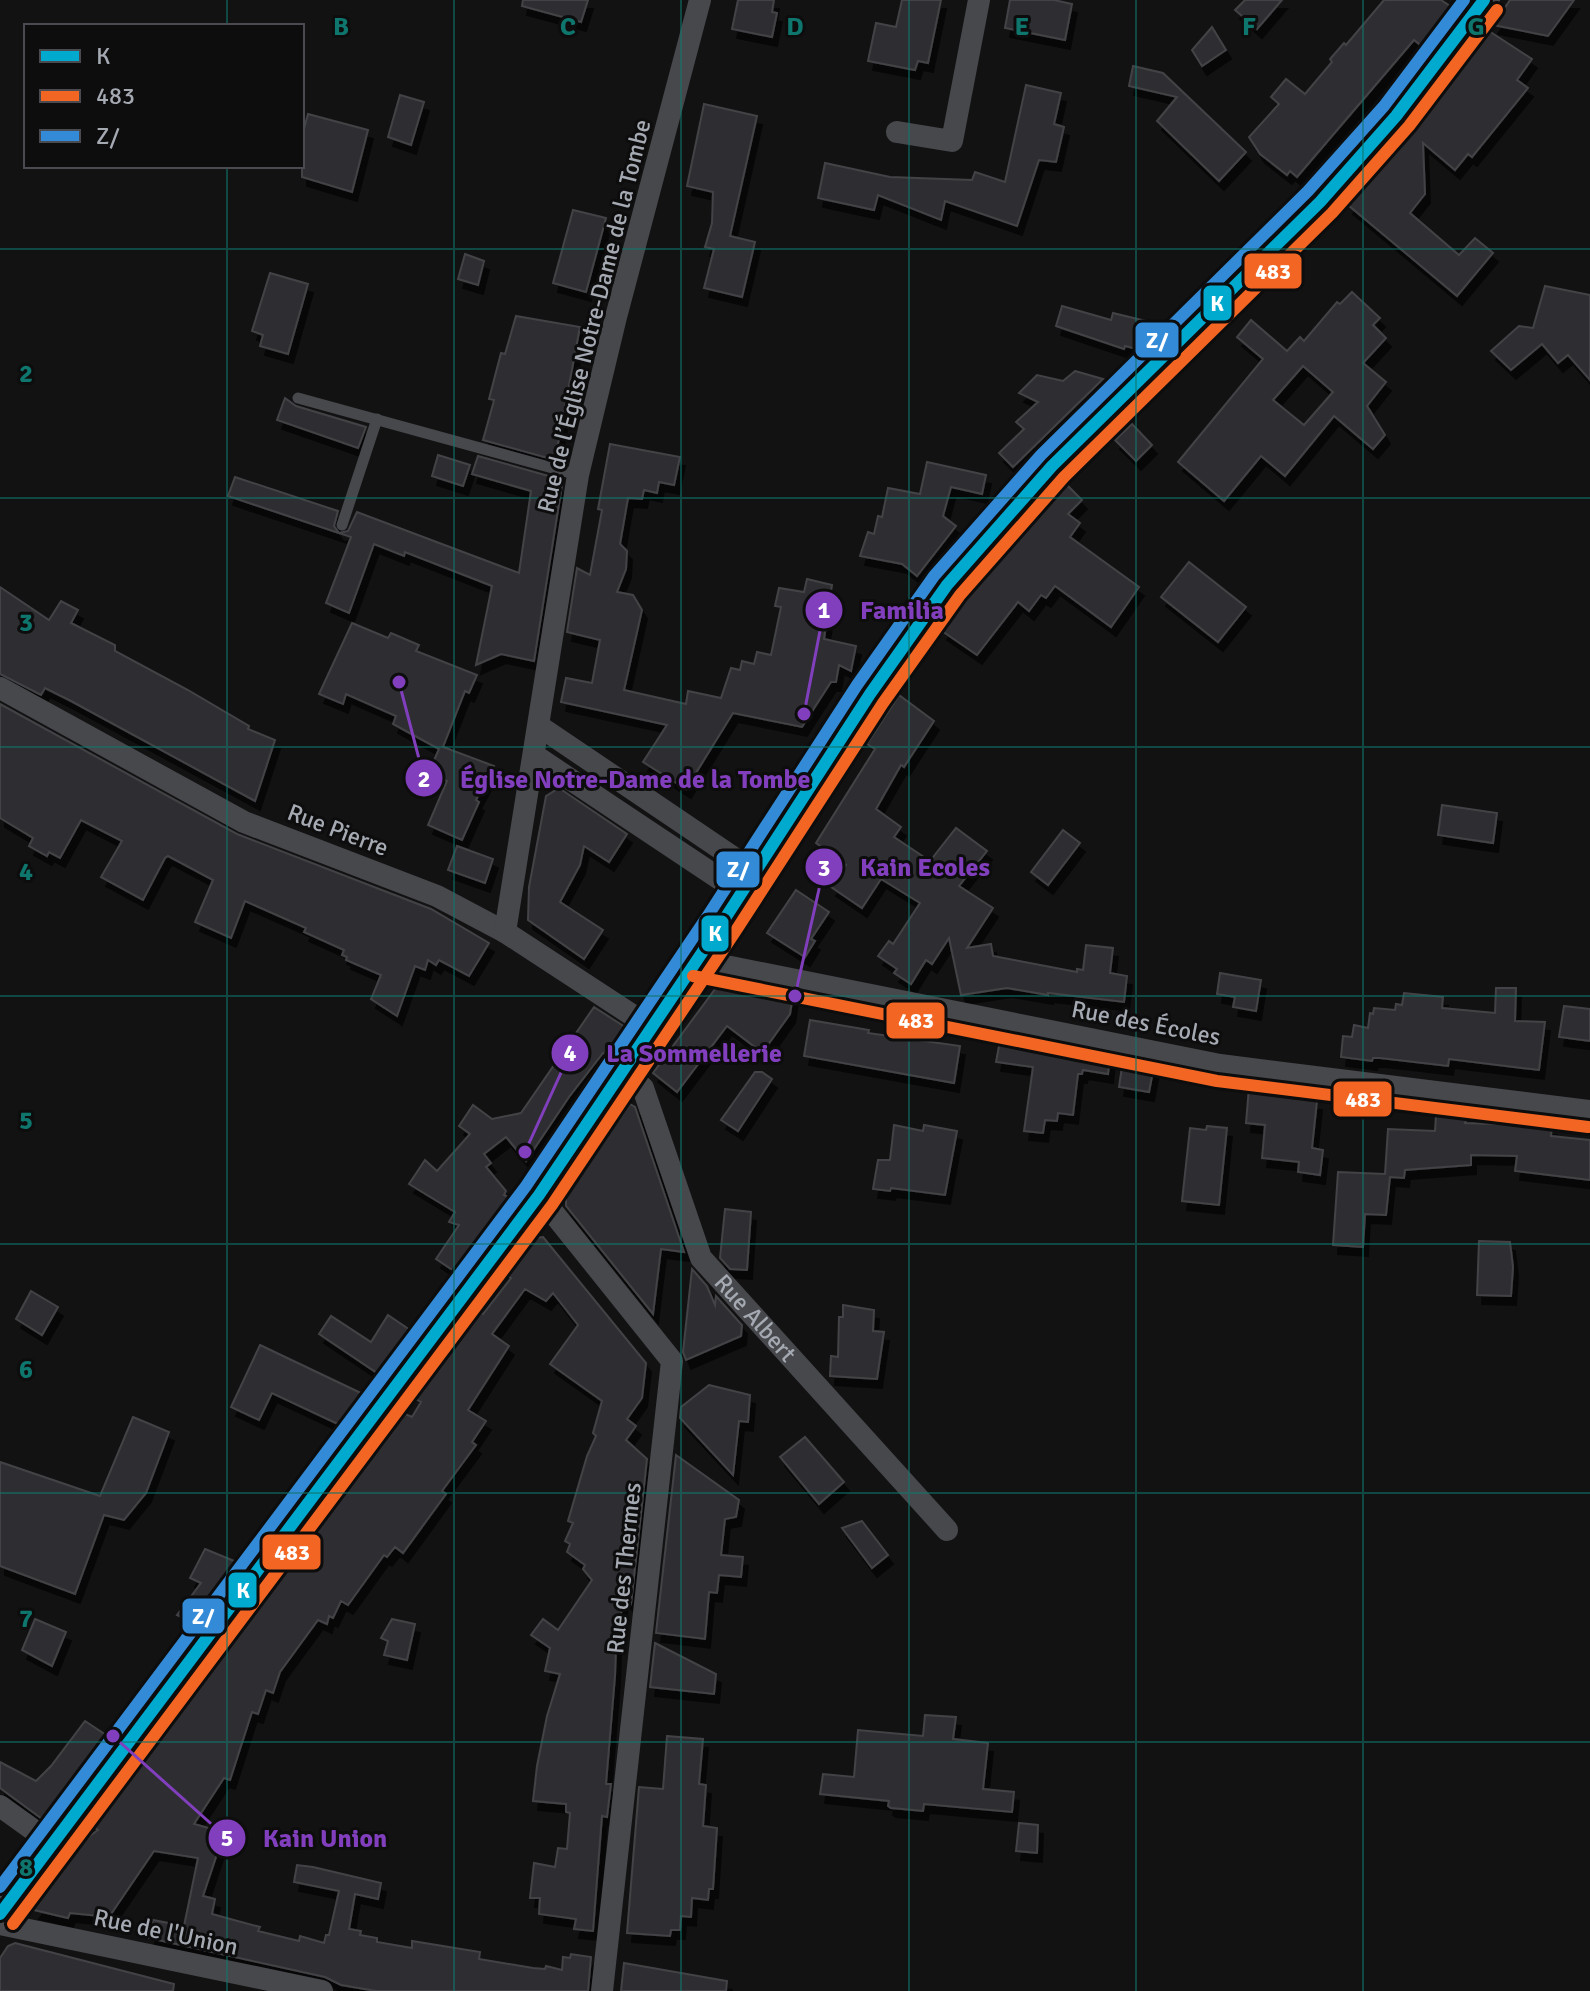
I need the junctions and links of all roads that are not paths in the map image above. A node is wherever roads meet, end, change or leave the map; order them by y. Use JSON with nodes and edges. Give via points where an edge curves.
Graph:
{"nodes":[{"id":1,"x":700,"y":0,"type":"edge"},
{"id":2,"x":979,"y":0,"type":"edge"},
{"id":3,"x":1484,"y":0,"type":"edge"},
{"id":4,"x":897,"y":132,"type":"dead end"},
{"id":5,"x":298,"y":398,"type":"dead end"},
{"id":6,"x":377,"y":419,"type":"junction"},
{"id":7,"x":578,"y":475,"type":"junction"},
{"id":8,"x":342,"y":525,"type":"dead end"},
{"id":9,"x":0,"y":688,"type":"edge"},
{"id":10,"x":539,"y":726,"type":"junction"},
{"id":11,"x":534,"y":755,"type":"junction"},
{"id":12,"x":629,"y":788,"type":"junction"},
{"id":13,"x":615,"y":810,"type":"junction"},
{"id":14,"x":692,"y":831,"type":"junction"},
{"id":15,"x":678,"y":852,"type":"junction"},
{"id":16,"x":748,"y":882,"type":"junction"},
{"id":17,"x":505,"y":932,"type":"junction"},
{"id":18,"x":696,"y":960,"type":"junction"},
{"id":19,"x":652,"y":1028,"type":"junction"},
{"id":20,"x":624,"y":1071,"type":"junction"},
{"id":21,"x":1590,"y":1111,"type":"edge"},
{"id":22,"x":539,"y":1195,"type":"junction"},
{"id":23,"x":947,"y":1530,"type":"dead end"},
{"id":24,"x":0,"y":1806,"type":"edge"},
{"id":25,"x":53,"y":1844,"type":"junction"},
{"id":26,"x":0,"y":1914,"type":"edge"},
{"id":27,"x":0,"y":1924,"type":"edge"},
{"id":28,"x":322,"y":1991,"type":"edge"},
{"id":29,"x":602,"y":1991,"type":"edge"}],
"edges":[{"from":1,"to":7,"type":"street","name":"Rue de l’Église Notre-Dame de la Tombe"},
{"from":2,"to":4,"type":"street","via":[[952,141]]},
{"from":3,"to":16,"type":"street","via":[[1396,116],[1320,202],[1052,466],[964,565],[905,641]]},
{"from":5,"to":6,"type":"lane"},
{"from":6,"to":7,"type":"lane"},
{"from":6,"to":8,"type":"lane"},
{"from":7,"to":10,"type":"street","name":"Rue de l’Église Notre-Dame de la Tombe"},
{"from":9,"to":17,"type":"street","name":"Rue Pierre","via":[[244,822],[437,896]]},
{"from":10,"to":11,"type":"street","name":"Rue de l’Église Notre-Dame de la Tombe"},
{"from":10,"to":12,"type":"street"},
{"from":11,"to":13,"type":"street"},
{"from":11,"to":17,"type":"street","name":"Rue de l’Église Notre-Dame de la Tombe"},
{"from":12,"to":13,"type":"street"},
{"from":12,"to":14,"type":"street"},
{"from":13,"to":15,"type":"street"},
{"from":14,"to":15,"type":"street"},
{"from":14,"to":16,"type":"street"},
{"from":15,"to":16,"type":"street"},
{"from":16,"to":18,"type":"street"},
{"from":17,"to":19,"type":"street","name":"Rue Pierre"},
{"from":18,"to":19,"type":"street"},
{"from":18,"to":21,"type":"street","name":"Rue des Écoles","via":[[1220,1065]]},
{"from":19,"to":20,"type":"street"},
{"from":20,"to":22,"type":"street"},
{"from":20,"to":23,"type":"street","name":"Rue Albert","via":[[643,1088],[701,1258]]},
{"from":22,"to":25,"type":"street"},
{"from":22,"to":29,"type":"street","name":"Rue des Thermes","via":[[672,1361]]},
{"from":24,"to":25,"type":"street"},
{"from":25,"to":26,"type":"street"},
{"from":27,"to":28,"type":"street","name":"Rue de l'Union"}]}
